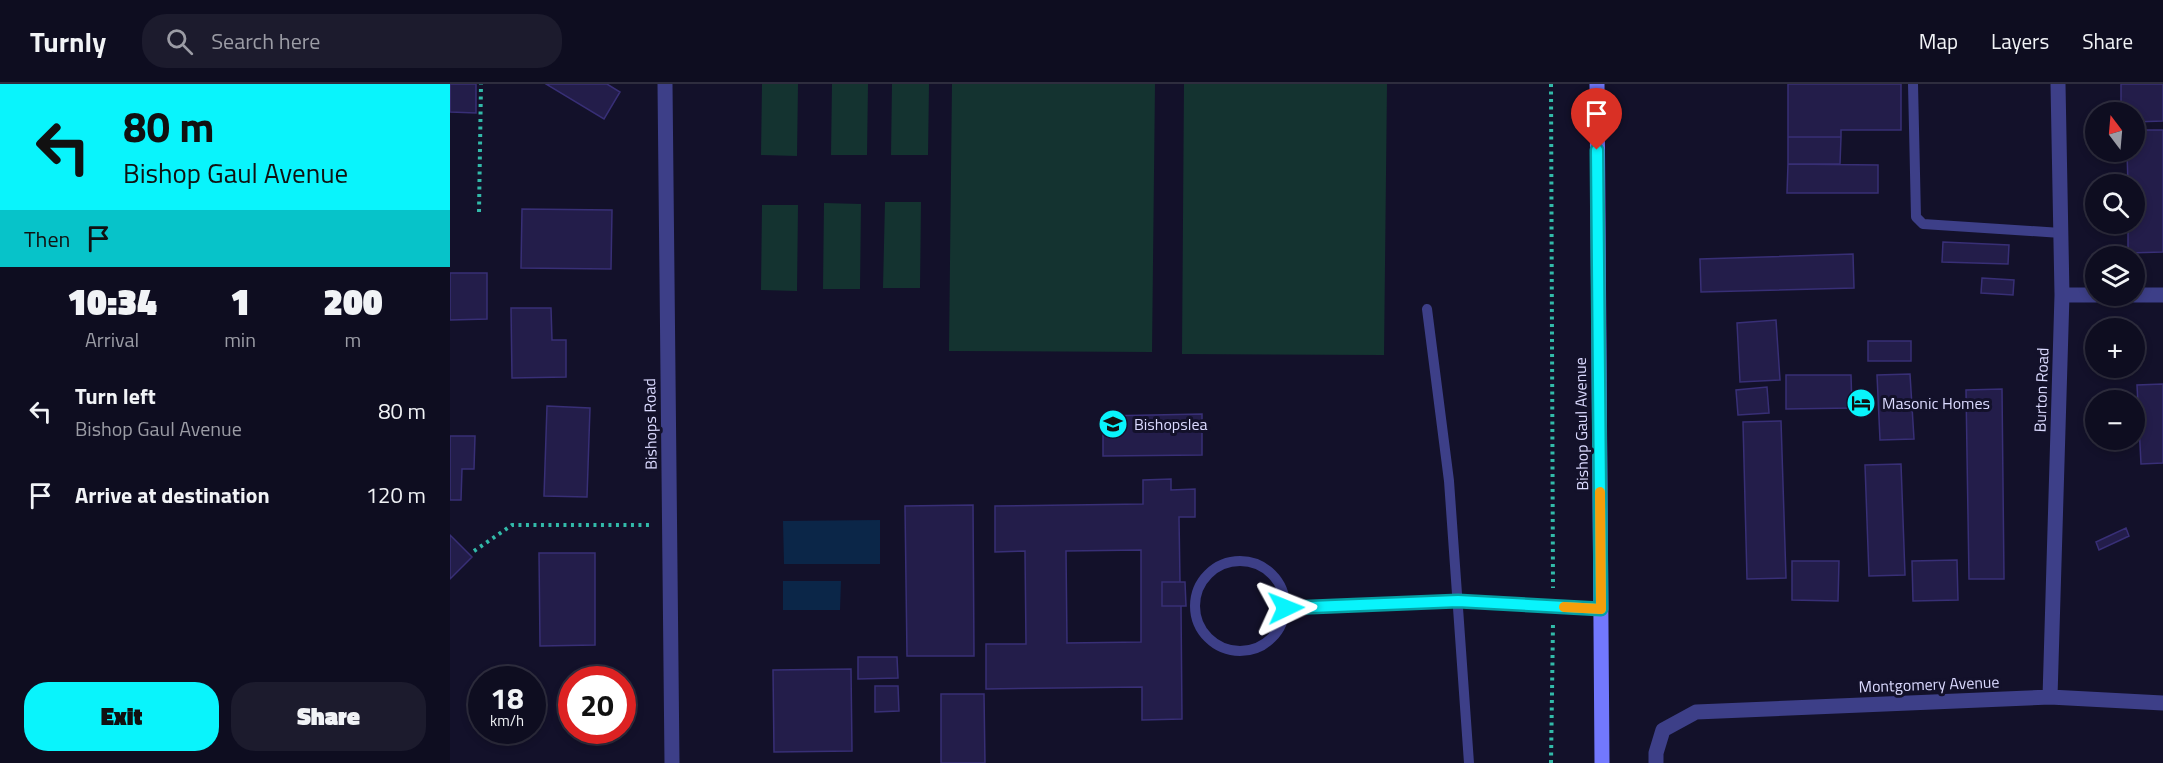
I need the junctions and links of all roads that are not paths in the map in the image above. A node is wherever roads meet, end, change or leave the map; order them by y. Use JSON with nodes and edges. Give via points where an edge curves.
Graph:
{"nodes":[{"id":1,"x":665,"y":84,"type":"edge"},
{"id":2,"x":1597,"y":84,"type":"edge"},
{"id":3,"x":1914,"y":84,"type":"edge"},
{"id":4,"x":2058,"y":84,"type":"edge"},
{"id":5,"x":2061,"y":233,"type":"junction"},
{"id":6,"x":2062,"y":295,"type":"junction"},
{"id":7,"x":2085,"y":295,"type":"edge"},
{"id":8,"x":2145,"y":295,"type":"edge"},
{"id":9,"x":2163,"y":295,"type":"edge"},
{"id":10,"x":1427,"y":309,"type":"dead end"},
{"id":11,"x":1458,"y":601,"type":"junction"},
{"id":12,"x":1286,"y":608,"type":"junction"},
{"id":13,"x":1601,"y":609,"type":"junction"},
{"id":14,"x":2050,"y":697,"type":"junction"},
{"id":15,"x":2163,"y":703,"type":"edge"},
{"id":16,"x":672,"y":763,"type":"edge"},
{"id":17,"x":1469,"y":763,"type":"edge"},
{"id":18,"x":1602,"y":763,"type":"edge"},
{"id":19,"x":1656,"y":763,"type":"edge"}],
"edges":[{"from":1,"to":16,"type":"street","name":"Bishops Road"},
{"from":2,"to":13,"type":"main road","name":"Bishop Gaul Avenue"},
{"from":3,"to":5,"type":"lane","via":[[1918,221]]},
{"from":4,"to":5,"type":"street","name":"Burton Road"},
{"from":5,"to":6,"type":"street","name":"Burton Road"},
{"from":6,"to":7,"type":"street"},
{"from":6,"to":14,"type":"street","name":"Burton Road"},
{"from":8,"to":9,"type":"street"},
{"from":10,"to":11,"type":"lane","via":[[1449,481]]},
{"from":11,"to":12,"type":"lane"},
{"from":11,"to":13,"type":"lane"},
{"from":11,"to":17,"type":"lane"},
{"from":12,"to":12,"type":"lane","via":[[1278,631],[1260,647],[1237,652],[1214,644],[1198,626],[1194,603],[1201,580],[1219,565],[1242,560],[1265,567],[1281,585]]},
{"from":13,"to":18,"type":"main road","name":"Bishop Gaul Avenue"},
{"from":14,"to":15,"type":"street","name":"Montgomery Avenue"},
{"from":14,"to":19,"type":"street","name":"Montgomery Avenue","via":[[1696,712],[1663,730]]}]}
